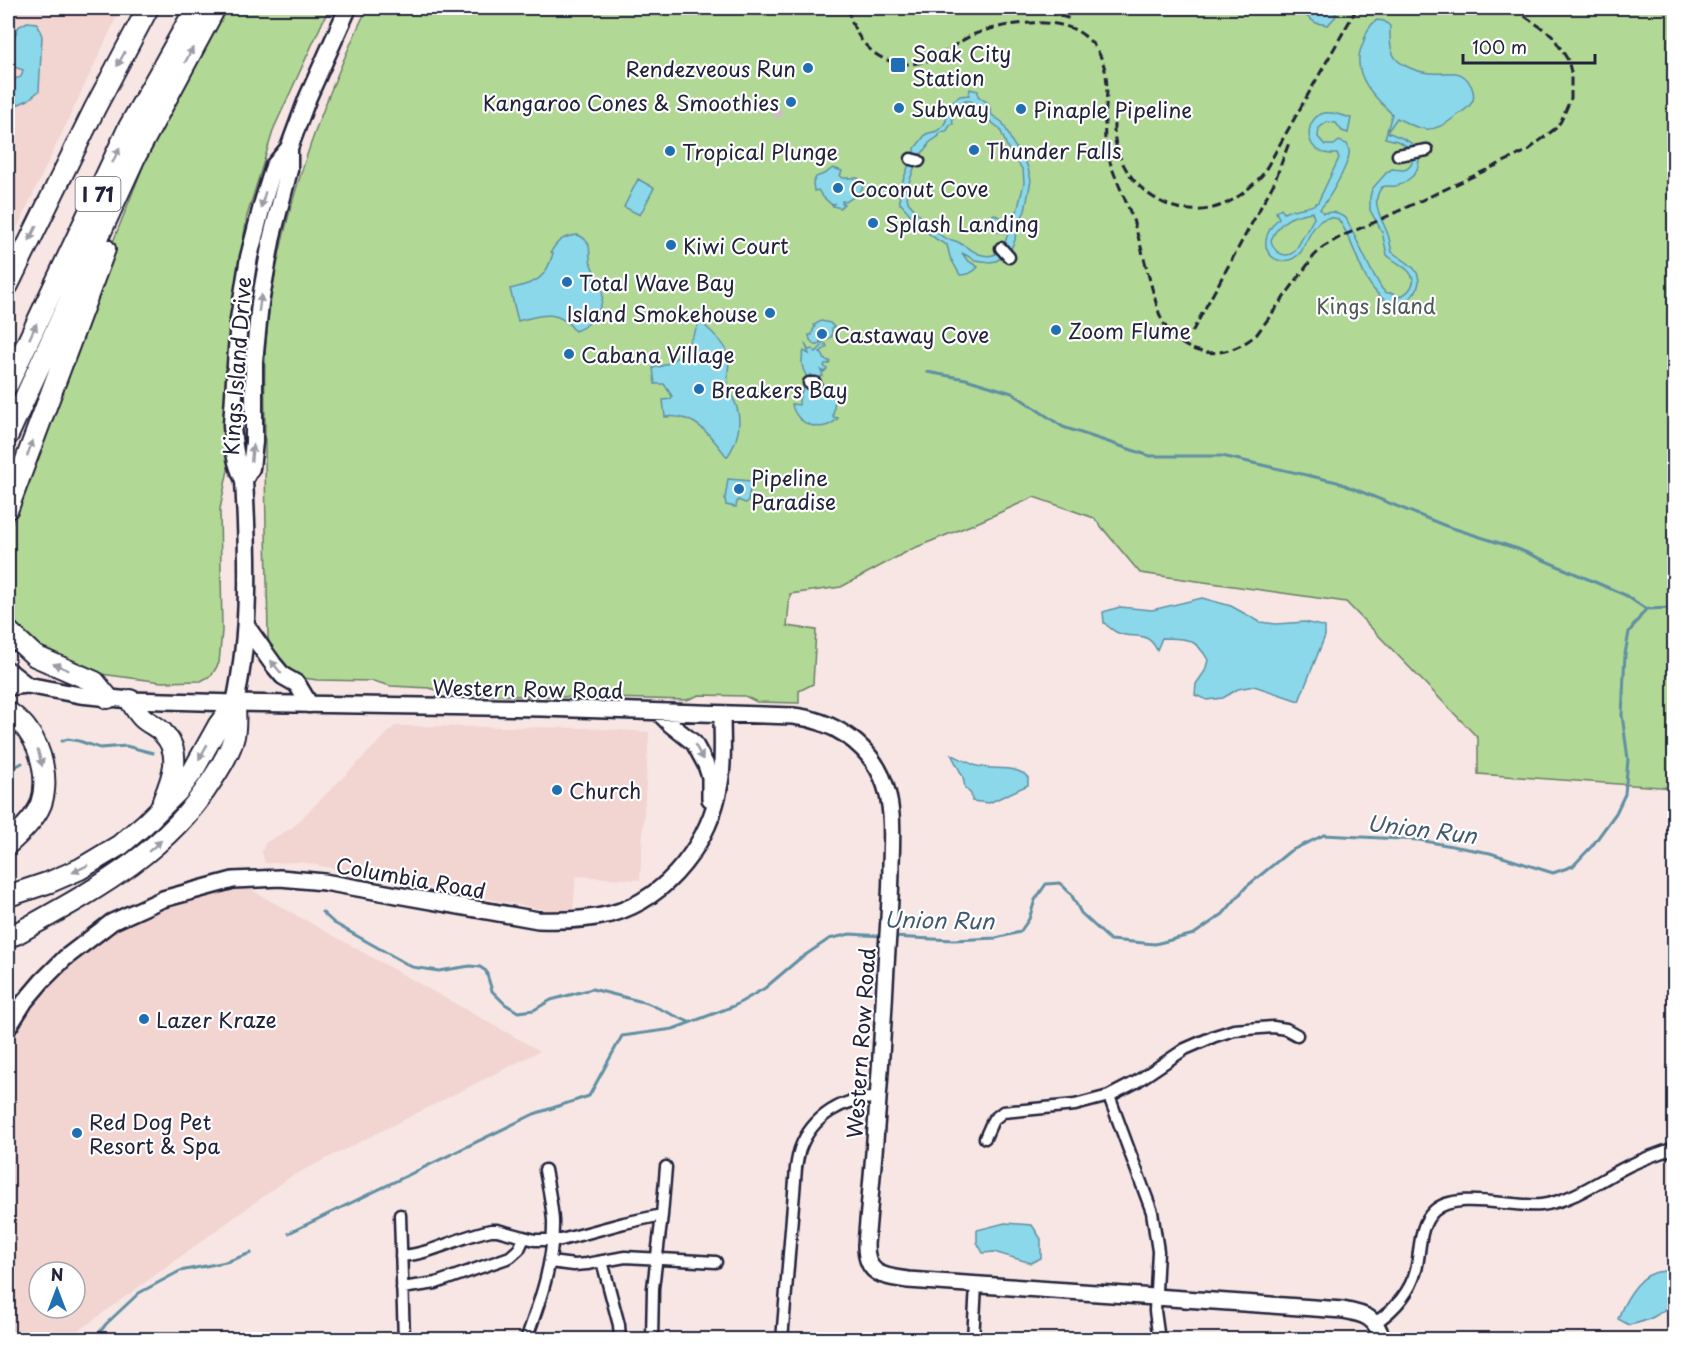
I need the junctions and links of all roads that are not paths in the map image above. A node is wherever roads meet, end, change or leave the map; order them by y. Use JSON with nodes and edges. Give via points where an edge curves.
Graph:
{"nodes":[{"id":1,"x":148,"y":8,"type":"edge"},
{"id":2,"x":195,"y":8,"type":"edge"},
{"id":3,"x":214,"y":8,"type":"edge"},
{"id":4,"x":348,"y":8,"type":"edge"},
{"id":5,"x":1427,"y":150,"type":"dead end"},
{"id":6,"x":1398,"y":155,"type":"dead end"},
{"id":7,"x":135,"y":157,"type":"junction"},
{"id":8,"x":1001,"y":248,"type":"dead end"},
{"id":9,"x":1009,"y":256,"type":"dead end"},
{"id":10,"x":8,"y":285,"type":"edge"},
{"id":11,"x":8,"y":384,"type":"edge"},
{"id":12,"x":8,"y":435,"type":"edge"},
{"id":13,"x":8,"y":508,"type":"edge"},
{"id":14,"x":246,"y":626,"type":"junction"},
{"id":15,"x":8,"y":631,"type":"edge"},
{"id":16,"x":8,"y":670,"type":"edge"},
{"id":17,"x":27,"y":685,"type":"junction"},
{"id":18,"x":8,"y":687,"type":"edge"},
{"id":19,"x":108,"y":698,"type":"junction"},
{"id":20,"x":129,"y":700,"type":"junction"},
{"id":21,"x":235,"y":703,"type":"junction"},
{"id":22,"x":309,"y":704,"type":"junction"},
{"id":23,"x":8,"y":712,"type":"edge"},
{"id":24,"x":658,"y":712,"type":"junction"},
{"id":25,"x":722,"y":714,"type":"junction"},
{"id":26,"x":160,"y":809,"type":"junction"},
{"id":27,"x":714,"y":809,"type":"junction"},
{"id":28,"x":8,"y":844,"type":"edge"},
{"id":29,"x":8,"y":896,"type":"edge"},
{"id":30,"x":8,"y":937,"type":"edge"},
{"id":31,"x":8,"y":1028,"type":"edge"},
{"id":32,"x":1298,"y":1035,"type":"dead end"},
{"id":33,"x":1109,"y":1096,"type":"junction"},
{"id":34,"x":878,"y":1098,"type":"junction"},
{"id":35,"x":985,"y":1138,"type":"dead end"},
{"id":36,"x":1674,"y":1148,"type":"edge"},
{"id":37,"x":666,"y":1167,"type":"dead end"},
{"id":38,"x":545,"y":1170,"type":"dead end"},
{"id":39,"x":400,"y":1215,"type":"dead end"},
{"id":40,"x":662,"y":1215,"type":"junction"},
{"id":41,"x":524,"y":1238,"type":"junction"},
{"id":42,"x":552,"y":1241,"type":"junction"},
{"id":43,"x":401,"y":1256,"type":"junction"},
{"id":44,"x":657,"y":1259,"type":"junction"},
{"id":45,"x":602,"y":1261,"type":"junction"},
{"id":46,"x":550,"y":1262,"type":"junction"},
{"id":47,"x":716,"y":1262,"type":"dead end"},
{"id":48,"x":976,"y":1284,"type":"junction"},
{"id":49,"x":402,"y":1288,"type":"junction"},
{"id":50,"x":1156,"y":1297,"type":"junction"},
{"id":51,"x":1375,"y":1323,"type":"junction"},
{"id":52,"x":404,"y":1340,"type":"edge"},
{"id":53,"x":526,"y":1340,"type":"edge"},
{"id":54,"x":620,"y":1340,"type":"edge"},
{"id":55,"x":652,"y":1340,"type":"edge"},
{"id":56,"x":782,"y":1340,"type":"edge"},
{"id":57,"x":973,"y":1340,"type":"edge"},
{"id":58,"x":1159,"y":1340,"type":"edge"},
{"id":59,"x":1382,"y":1340,"type":"edge"}],
"edges":[{"from":1,"to":10,"type":"highway","number":"I 71","one_way":true},
{"from":11,"to":2,"type":"highway","number":"I 71","one_way":true,"via":[[128,129]]},
{"from":7,"to":3,"type":"highway","one_way":true},
{"from":4,"to":14,"type":"main road","name":"Kings Island Drive","via":[[289,148],[289,170],[260,303],[254,362],[253,450],[251,468],[244,480]]},
{"from":5,"to":6,"type":"street"},
{"from":7,"to":12,"type":"highway"},
{"from":13,"to":7,"type":"highway","one_way":true,"via":[[129,188]]},
{"from":8,"to":9,"type":"street"},
{"from":14,"to":21,"type":"main road","name":"Kings Island Drive"},
{"from":22,"to":14,"type":"main road","one_way":true,"via":[[297,684],[283,676]]},
{"from":19,"to":15,"type":"highway","one_way":true,"via":[[95,682],[35,656]]},
{"from":16,"to":17,"type":"street","name":"Western Row Road"},
{"from":17,"to":18,"type":"street","name":"Western Row Road"},
{"from":17,"to":19,"type":"street","name":"Western Row Road"},
{"from":19,"to":20,"type":"street","name":"Western Row Road"},
{"from":20,"to":21,"type":"street","name":"Western Row Road"},
{"from":20,"to":26,"type":"highway","via":[[143,718],[166,735],[171,745],[172,782]]},
{"from":21,"to":22,"type":"street","name":"Western Row Road"},
{"from":21,"to":26,"type":"highway","one_way":true,"via":[[193,771]]},
{"from":30,"to":21,"type":"highway","one_way":true,"via":[[97,889],[173,830],[224,759],[233,740]]},
{"from":22,"to":24,"type":"street","name":"Western Row Road"},
{"from":23,"to":28,"type":"highway","one_way":true,"via":[[36,743],[44,777],[41,804]]},
{"from":24,"to":25,"type":"street","name":"Western Row Road"},
{"from":24,"to":27,"type":"street","one_way":true,"via":[[694,743],[710,777]]},
{"from":25,"to":27,"type":"street","name":"Columbia Road","via":[[721,781]]},
{"from":25,"to":34,"type":"street","name":"Western Row Road","via":[[793,716],[823,723],[853,739],[882,777],[892,835]]},
{"from":26,"to":29,"type":"highway","one_way":true,"via":[[98,860]]},
{"from":27,"to":31,"type":"street","name":"Columbia Road","via":[[692,854],[657,890],[613,913],[588,918],[538,920],[324,882],[280,878],[233,880],[163,898],[111,922],[80,946],[42,981]]},
{"from":32,"to":33,"type":"street","via":[[1273,1027],[1234,1030],[1215,1036],[1185,1049]]},
{"from":33,"to":35,"type":"street","via":[[1075,1105],[1003,1112],[993,1120]]},
{"from":33,"to":50,"type":"street","via":[[1152,1212],[1158,1251]]},
{"from":34,"to":48,"type":"street","name":"Western Row Road","via":[[866,1245],[870,1266],[889,1277]]},
{"from":34,"to":56,"type":"street","via":[[835,1107],[809,1132],[800,1149]]},
{"from":36,"to":51,"type":"street","via":[[1552,1203],[1454,1201],[1441,1206],[1424,1227],[1410,1284],[1396,1306]]},
{"from":37,"to":40,"type":"street"},
{"from":38,"to":42,"type":"street","via":[[552,1209]]},
{"from":39,"to":43,"type":"street"},
{"from":40,"to":42,"type":"street"},
{"from":40,"to":44,"type":"street"},
{"from":41,"to":42,"type":"street"},
{"from":41,"to":43,"type":"street","via":[[491,1230],[429,1252]]},
{"from":41,"to":49,"type":"street","via":[[510,1257],[436,1283]]},
{"from":42,"to":46,"type":"street"},
{"from":43,"to":49,"type":"street"},
{"from":44,"to":45,"type":"street","via":[[626,1257]]},
{"from":44,"to":47,"type":"street"},
{"from":44,"to":55,"type":"street"},
{"from":45,"to":46,"type":"street","via":[[574,1265]]},
{"from":45,"to":54,"type":"street"},
{"from":46,"to":53,"type":"street"},
{"from":48,"to":50,"type":"street","name":"Western Row Road"},
{"from":48,"to":57,"type":"street"},
{"from":49,"to":52,"type":"street"},
{"from":50,"to":51,"type":"street","name":"Western Row Road","via":[[1343,1310],[1362,1314]]},
{"from":50,"to":58,"type":"street"},
{"from":51,"to":59,"type":"street"}]}
